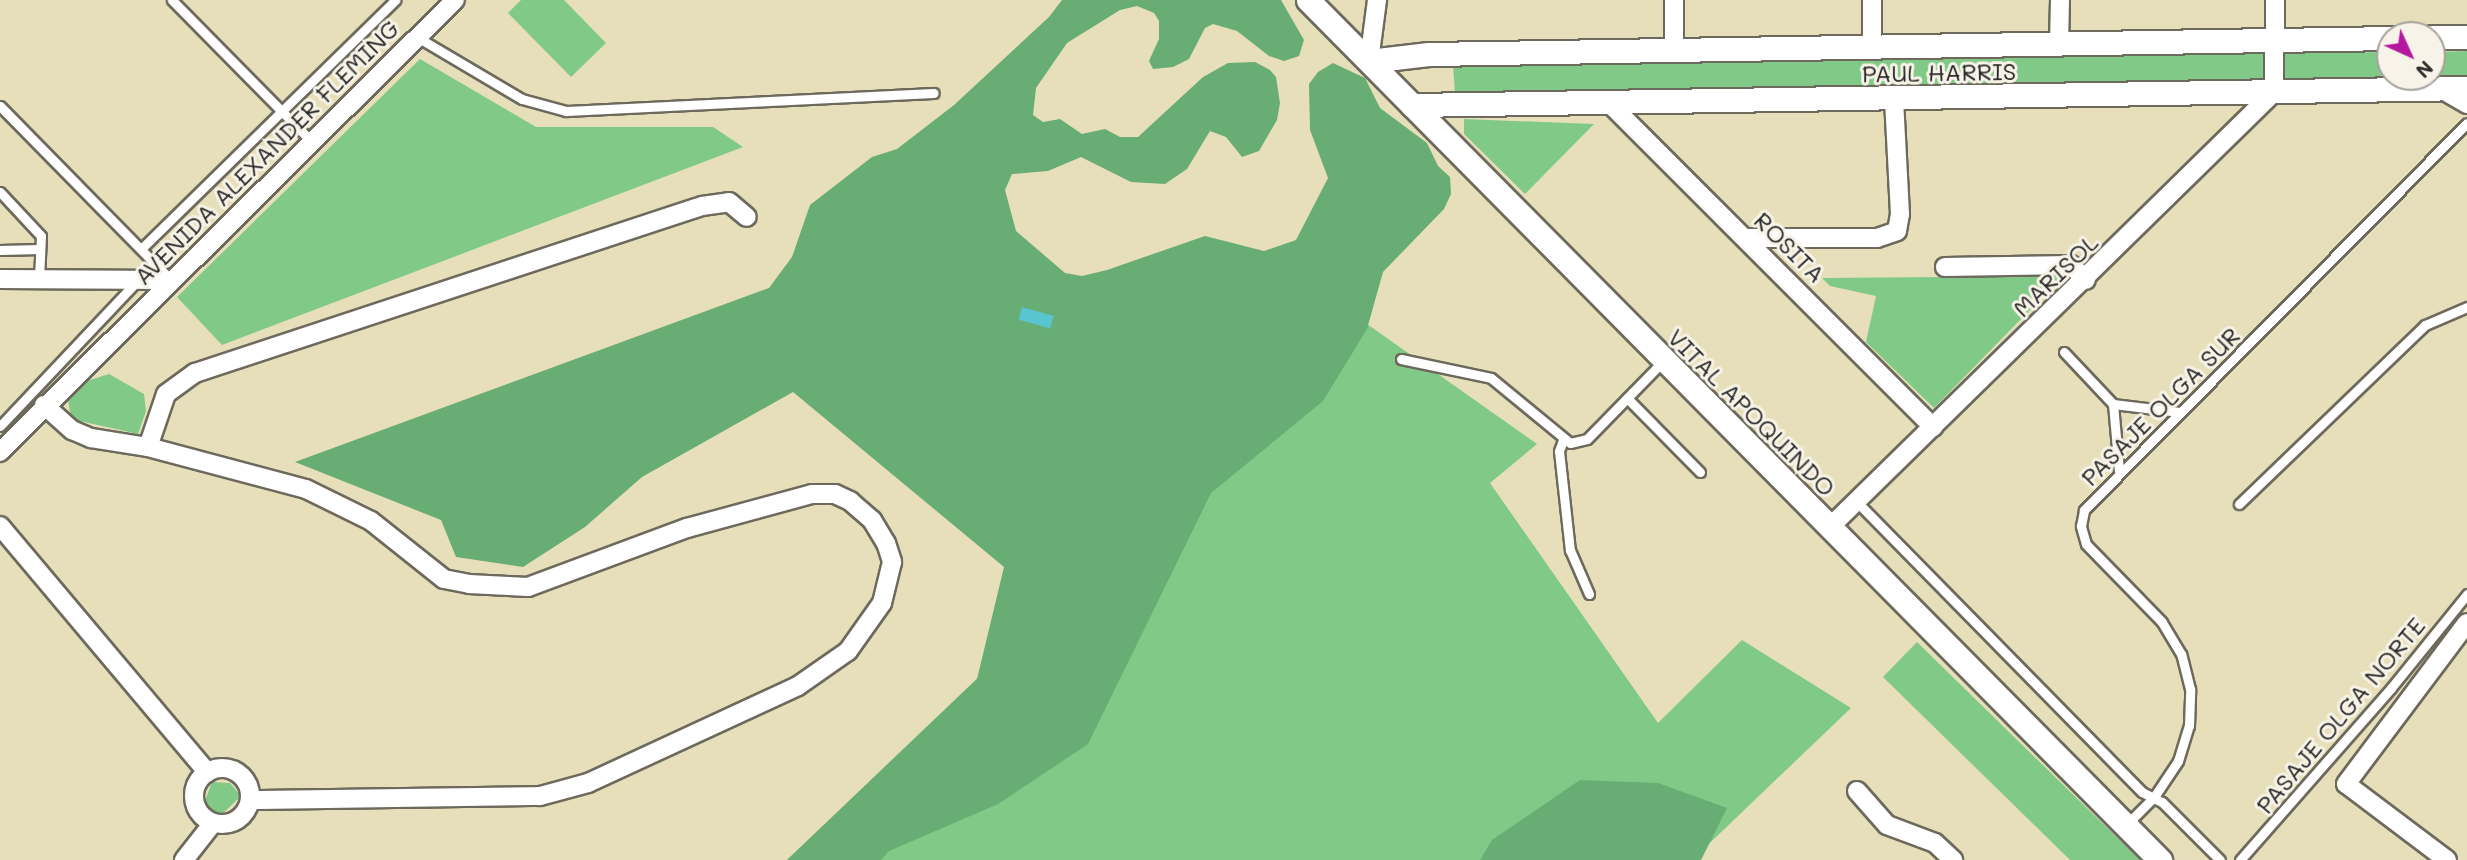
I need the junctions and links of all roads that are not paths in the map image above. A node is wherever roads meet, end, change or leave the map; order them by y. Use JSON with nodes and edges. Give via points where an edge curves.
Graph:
{"nodes":[{"id":1,"x":172,"y":0,"type":"edge"},
{"id":2,"x":395,"y":0,"type":"edge"},
{"id":3,"x":455,"y":0,"type":"edge"},
{"id":4,"x":1308,"y":0,"type":"edge"},
{"id":5,"x":1377,"y":0,"type":"edge"},
{"id":6,"x":1674,"y":0,"type":"edge"},
{"id":7,"x":1872,"y":0,"type":"edge"},
{"id":8,"x":2060,"y":0,"type":"edge"},
{"id":9,"x":2275,"y":0,"type":"edge"},
{"id":10,"x":417,"y":37,"type":"junction"},
{"id":11,"x":2446,"y":37,"type":"edge"},
{"id":12,"x":2467,"y":37,"type":"edge"},
{"id":13,"x":2376,"y":38,"type":"edge"},
{"id":14,"x":2276,"y":40,"type":"junction"},
{"id":15,"x":2059,"y":44,"type":"junction"},
{"id":16,"x":1872,"y":47,"type":"junction"},
{"id":17,"x":1674,"y":50,"type":"junction"},
{"id":18,"x":1369,"y":61,"type":"junction"},
{"id":19,"x":2467,"y":88,"type":"edge"},
{"id":20,"x":2446,"y":89,"type":"edge"},
{"id":21,"x":2376,"y":90,"type":"edge"},
{"id":22,"x":2444,"y":91,"type":"edge"},
{"id":23,"x":2274,"y":92,"type":"junction"},
{"id":24,"x":934,"y":93,"type":"dead end"},
{"id":25,"x":1894,"y":99,"type":"junction"},
{"id":26,"x":1610,"y":104,"type":"junction"},
{"id":27,"x":2467,"y":104,"type":"edge"},
{"id":28,"x":1412,"y":105,"type":"junction"},
{"id":29,"x":0,"y":106,"type":"edge"},
{"id":30,"x":281,"y":111,"type":"junction"},
{"id":31,"x":2467,"y":122,"type":"edge"},
{"id":32,"x":311,"y":141,"type":"junction"},
{"id":33,"x":0,"y":192,"type":"edge"},
{"id":34,"x":747,"y":217,"type":"dead end"},
{"id":35,"x":1747,"y":238,"type":"junction"},
{"id":36,"x":40,"y":249,"type":"junction"},
{"id":37,"x":141,"y":249,"type":"junction"},
{"id":38,"x":0,"y":250,"type":"edge"},
{"id":39,"x":1945,"y":267,"type":"dead end"},
{"id":40,"x":0,"y":279,"type":"edge"},
{"id":41,"x":39,"y":279,"type":"junction"},
{"id":42,"x":138,"y":280,"type":"junction"},
{"id":43,"x":171,"y":280,"type":"junction"},
{"id":44,"x":2086,"y":280,"type":"junction"},
{"id":45,"x":2467,"y":307,"type":"edge"},
{"id":46,"x":2064,"y":352,"type":"dead end"},
{"id":47,"x":1401,"y":359,"type":"dead end"},
{"id":48,"x":1664,"y":360,"type":"junction"},
{"id":49,"x":1627,"y":398,"type":"junction"},
{"id":50,"x":2113,"y":404,"type":"junction"},
{"id":51,"x":44,"y":405,"type":"junction"},
{"id":52,"x":2180,"y":412,"type":"junction"},
{"id":53,"x":0,"y":426,"type":"edge"},
{"id":54,"x":1933,"y":427,"type":"junction"},
{"id":55,"x":1563,"y":440,"type":"junction"},
{"id":56,"x":148,"y":447,"type":"junction"},
{"id":57,"x":0,"y":452,"type":"edge"},
{"id":58,"x":2119,"y":471,"type":"junction"},
{"id":59,"x":1700,"y":472,"type":"dead end"},
{"id":60,"x":1856,"y":501,"type":"junction"},
{"id":61,"x":2239,"y":504,"type":"dead end"},
{"id":62,"x":0,"y":526,"type":"edge"},
{"id":63,"x":1830,"y":527,"type":"junction"},
{"id":64,"x":1588,"y":594,"type":"dead end"},
{"id":65,"x":2467,"y":594,"type":"edge"},
{"id":66,"x":2467,"y":623,"type":"edge"},
{"id":67,"x":207,"y":772,"type":"junction"},
{"id":68,"x":1857,"y":791,"type":"dead end"},
{"id":69,"x":2154,"y":797,"type":"junction"},
{"id":70,"x":250,"y":800,"type":"junction"},
{"id":71,"x":212,"y":823,"type":"junction"},
{"id":72,"x":2126,"y":825,"type":"junction"},
{"id":73,"x":184,"y":860,"type":"edge"},
{"id":74,"x":1953,"y":860,"type":"edge"},
{"id":75,"x":2160,"y":860,"type":"edge"},
{"id":76,"x":2220,"y":860,"type":"edge"},
{"id":77,"x":2240,"y":860,"type":"edge"},
{"id":78,"x":2447,"y":860,"type":"edge"}],
"edges":[{"from":1,"to":30,"type":"lane"},
{"from":2,"to":30,"type":"lane"},
{"from":3,"to":10,"type":"street","name":"AVENIDA ALEXANDER FLEMING"},
{"from":4,"to":18,"type":"street","name":"VITAL APOQUINDO"},
{"from":5,"to":18,"type":"street"},
{"from":6,"to":17,"type":"street"},
{"from":7,"to":16,"type":"street"},
{"from":8,"to":15,"type":"street"},
{"from":9,"to":14,"type":"street"},
{"from":10,"to":24,"type":"lane","via":[[522,99],[566,111]]},
{"from":10,"to":32,"type":"street","name":"AVENIDA ALEXANDER FLEMING"},
{"from":11,"to":12,"type":"street"},
{"from":13,"to":14,"type":"street","name":"PAUL HARRIS"},
{"from":14,"to":15,"type":"street","name":"PAUL HARRIS"},
{"from":14,"to":23,"type":"street"},
{"from":15,"to":16,"type":"street","name":"PAUL HARRIS"},
{"from":16,"to":17,"type":"street","name":"PAUL HARRIS"},
{"from":17,"to":18,"type":"street","name":"PAUL HARRIS","via":[[1429,54]]},
{"from":18,"to":28,"type":"street","name":"VITAL APOQUINDO"},
{"from":19,"to":20,"type":"street","name":"PAUL HARRIS"},
{"from":21,"to":23,"type":"street","name":"PAUL HARRIS"},
{"from":22,"to":27,"type":"street"},
{"from":23,"to":25,"type":"street","name":"PAUL HARRIS"},
{"from":23,"to":44,"type":"street","name":"MARISOL"},
{"from":25,"to":26,"type":"street","name":"PAUL HARRIS"},
{"from":25,"to":35,"type":"street","via":[[1897,231],[1877,238]]},
{"from":26,"to":28,"type":"street","name":"PAUL HARRIS"},
{"from":26,"to":35,"type":"street","name":"ROSITA"},
{"from":28,"to":48,"type":"street","name":"VITAL APOQUINDO"},
{"from":29,"to":37,"type":"lane"},
{"from":30,"to":32,"type":"lane"},
{"from":30,"to":37,"type":"lane"},
{"from":31,"to":52,"type":"lane","name":"PASAJE OLGA SUR"},
{"from":32,"to":43,"type":"street","name":"AVENIDA ALEXANDER FLEMING"},
{"from":33,"to":36,"type":"lane","via":[[36,227]]},
{"from":34,"to":56,"type":"street","via":[[730,202],[702,206],[195,373],[166,394]]},
{"from":35,"to":54,"type":"street","name":"ROSITA"},
{"from":36,"to":38,"type":"lane"},
{"from":36,"to":41,"type":"lane"},
{"from":37,"to":43,"type":"lane"},
{"from":39,"to":44,"type":"street","via":[[2071,265]]},
{"from":40,"to":41,"type":"street"},
{"from":41,"to":42,"type":"street"},
{"from":42,"to":43,"type":"street"},
{"from":42,"to":53,"type":"lane"},
{"from":43,"to":51,"type":"street","name":"AVENIDA ALEXANDER FLEMING"},
{"from":44,"to":54,"type":"street","name":"MARISOL"},
{"from":45,"to":61,"type":"lane","via":[[2425,325]]},
{"from":46,"to":50,"type":"lane"},
{"from":47,"to":55,"type":"lane","via":[[1491,378]]},
{"from":48,"to":49,"type":"lane"},
{"from":48,"to":63,"type":"street","name":"VITAL APOQUINDO"},
{"from":49,"to":55,"type":"lane","via":[[1587,439],[1580,443]]},
{"from":49,"to":59,"type":"lane"},
{"from":50,"to":52,"type":"lane"},
{"from":50,"to":58,"type":"lane"},
{"from":51,"to":56,"type":"street","via":[[72,430],[91,438]]},
{"from":51,"to":57,"type":"street","name":"AVENIDA ALEXANDER FLEMING"},
{"from":52,"to":58,"type":"lane","name":"PASAJE OLGA SUR"},
{"from":54,"to":60,"type":"street","name":"MARISOL"},
{"from":55,"to":64,"type":"lane","via":[[1559,451],[1570,550]]},
{"from":56,"to":70,"type":"street","via":[[306,489],[371,521],[444,579],[469,584],[528,587],[687,528],[812,494],[835,494],[850,501],[872,520],[892,562],[882,603],[868,627],[826,668],[798,686],[588,783],[540,796]]},
{"from":58,"to":69,"type":"lane","name":"PASAJE OLGA SUR","via":[[2084,510],[2082,536],[2107,569],[2162,622],[2181,654],[2190,689],[2185,744]]},
{"from":60,"to":63,"type":"street","name":"MARISOL"},
{"from":60,"to":69,"type":"lane","via":[[2142,792]]},
{"from":62,"to":67,"type":"street"},
{"from":63,"to":72,"type":"street","name":"VITAL APOQUINDO"},
{"from":65,"to":77,"type":"lane","name":"PASAJE OLGA NORTE"},
{"from":66,"to":78,"type":"street","via":[[2346,784]]},
{"from":67,"to":70,"type":"street","via":[[225,767],[235,771],[247,783]]},
{"from":67,"to":71,"type":"street","via":[[198,780],[193,801]]},
{"from":68,"to":74,"type":"street","via":[[1887,825],[1936,843]]},
{"from":69,"to":72,"type":"lane","name":"PASAJE OLGA SUR"},
{"from":69,"to":76,"type":"lane"},
{"from":70,"to":71,"type":"street","via":[[238,819]]},
{"from":71,"to":73,"type":"street"},
{"from":72,"to":75,"type":"street","name":"VITAL APOQUINDO"}]}
